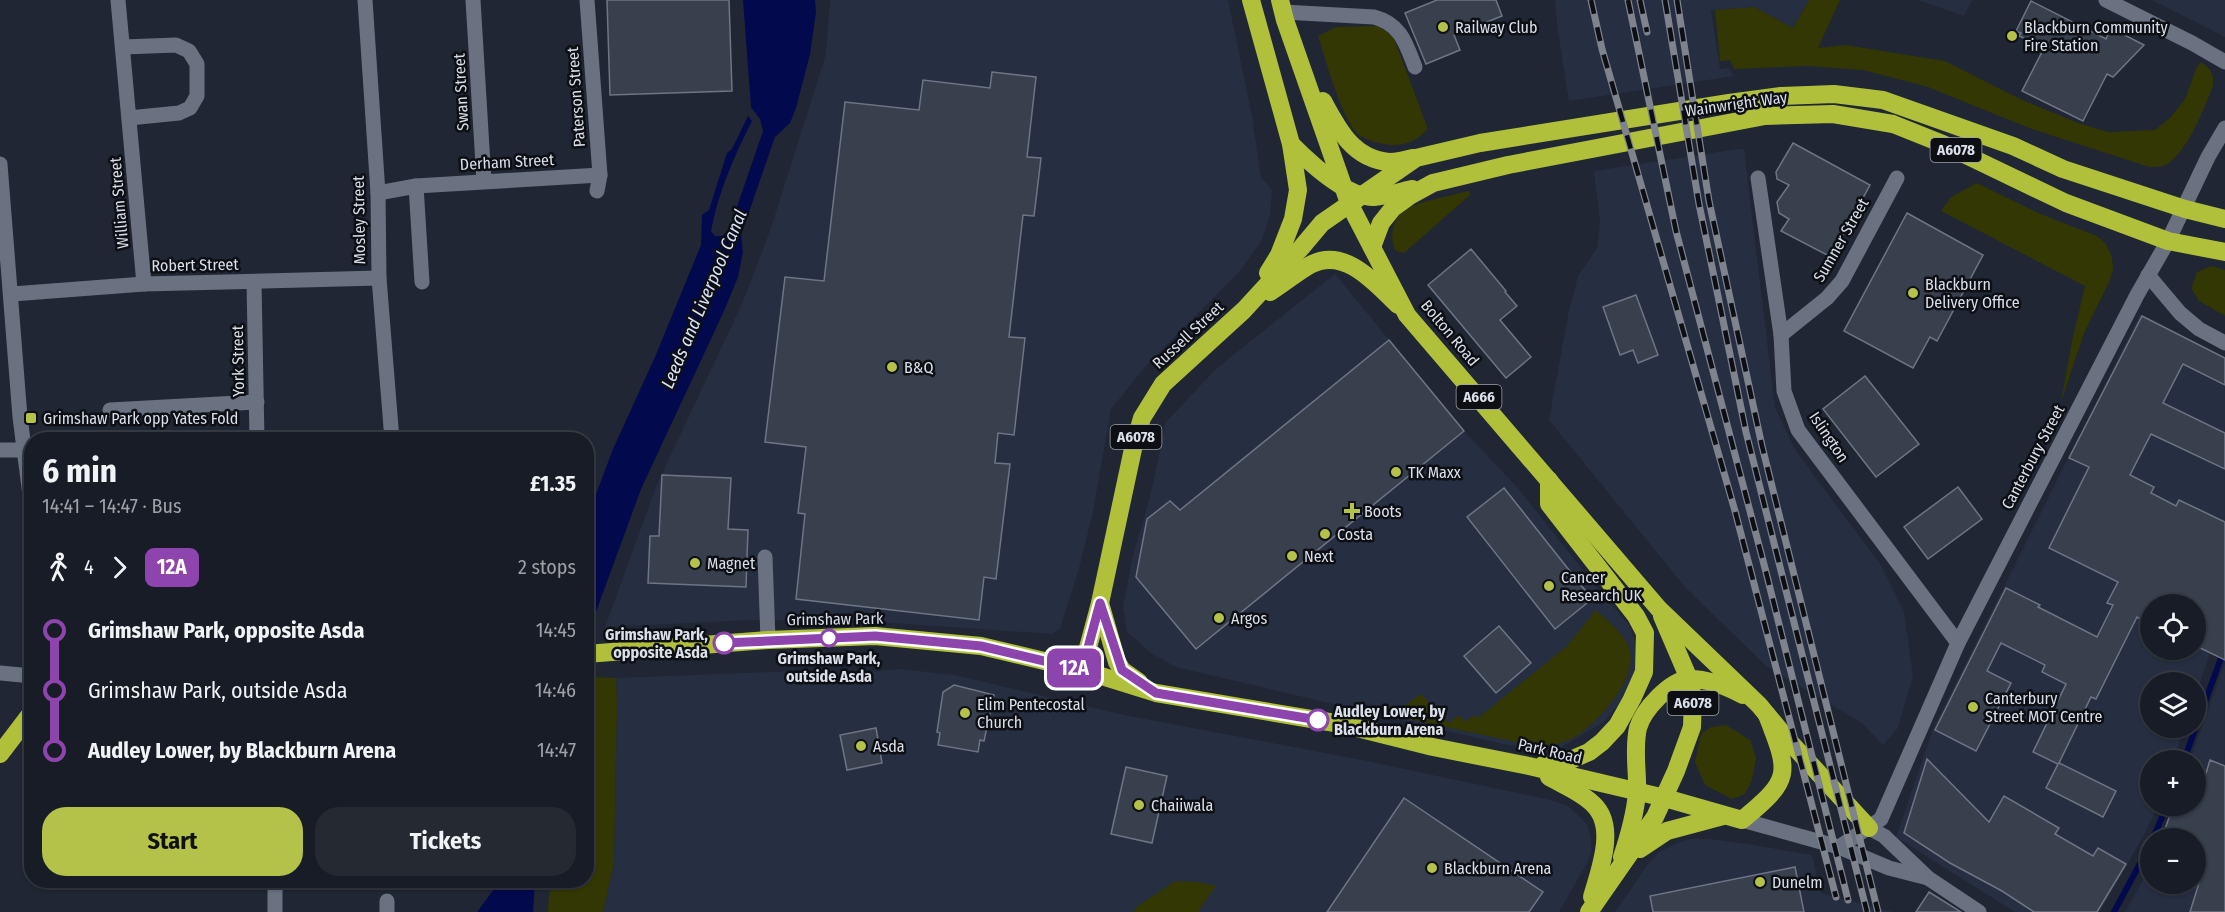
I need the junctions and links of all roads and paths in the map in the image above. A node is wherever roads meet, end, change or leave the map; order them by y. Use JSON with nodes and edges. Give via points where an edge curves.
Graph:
{"nodes":[{"id":1,"x":118,"y":0,"type":"edge"},
{"id":2,"x":473,"y":0,"type":"edge"},
{"id":3,"x":587,"y":0,"type":"edge"},
{"id":4,"x":1251,"y":0,"type":"edge"},
{"id":5,"x":2106,"y":0,"type":"edge"},
{"id":6,"x":370,"y":2,"type":"edge"},
{"id":7,"x":1282,"y":6,"type":"edge"},
{"id":8,"x":123,"y":46,"type":"junction"},
{"id":9,"x":1298,"y":54,"type":"junction"},
{"id":10,"x":2225,"y":62,"type":"edge"},
{"id":11,"x":1415,"y":67,"type":"dead end"},
{"id":12,"x":129,"y":118,"type":"junction"},
{"id":13,"x":2225,"y":128,"type":"edge"},
{"id":14,"x":1291,"y":144,"type":"junction"},
{"id":15,"x":1416,"y":158,"type":"junction"},
{"id":16,"x":0,"y":164,"type":"edge"},
{"id":17,"x":1758,"y":178,"type":"dead end"},
{"id":18,"x":1897,"y":178,"type":"dead end"},
{"id":19,"x":484,"y":181,"type":"junction"},
{"id":20,"x":598,"y":183,"type":"joint"},
{"id":21,"x":1433,"y":183,"type":"junction"},
{"id":22,"x":1341,"y":184,"type":"junction"},
{"id":23,"x":416,"y":186,"type":"junction"},
{"id":24,"x":378,"y":193,"type":"junction"},
{"id":25,"x":1356,"y":199,"type":"junction"},
{"id":26,"x":2185,"y":208,"type":"junction"},
{"id":27,"x":2225,"y":219,"type":"edge"},
{"id":28,"x":2168,"y":241,"type":"junction"},
{"id":29,"x":1372,"y":247,"type":"junction"},
{"id":30,"x":2225,"y":252,"type":"edge"},
{"id":31,"x":2148,"y":275,"type":"junction"},
{"id":32,"x":379,"y":278,"type":"junction"},
{"id":33,"x":254,"y":282,"type":"junction"},
{"id":34,"x":422,"y":282,"type":"dead end"},
{"id":35,"x":144,"y":284,"type":"junction"},
{"id":36,"x":12,"y":294,"type":"junction"},
{"id":37,"x":1244,"y":310,"type":"junction"},
{"id":38,"x":1407,"y":315,"type":"junction"},
{"id":39,"x":1781,"y":335,"type":"junction"},
{"id":40,"x":2225,"y":343,"type":"edge"},
{"id":41,"x":257,"y":402,"type":"junction"},
{"id":42,"x":110,"y":410,"type":"dead end"},
{"id":43,"x":257,"y":432,"type":"edge"},
{"id":44,"x":391,"y":432,"type":"edge"},
{"id":45,"x":0,"y":450,"type":"edge"},
{"id":46,"x":24,"y":450,"type":"joint"},
{"id":47,"x":1549,"y":480,"type":"junction"},
{"id":48,"x":765,"y":557,"type":"dead end"},
{"id":49,"x":1100,"y":603,"type":"junction"},
{"id":50,"x":1659,"y":609,"type":"junction"},
{"id":51,"x":768,"y":640,"type":"junction"},
{"id":52,"x":1958,"y":643,"type":"junction"},
{"id":53,"x":594,"y":653,"type":"edge"},
{"id":54,"x":1082,"y":670,"type":"junction"},
{"id":55,"x":0,"y":673,"type":"edge"},
{"id":56,"x":24,"y":675,"type":"edge"},
{"id":57,"x":1689,"y":679,"type":"junction"},
{"id":58,"x":1156,"y":693,"type":"junction"},
{"id":59,"x":1763,"y":710,"type":"junction"},
{"id":60,"x":24,"y":722,"type":"edge"},
{"id":61,"x":0,"y":754,"type":"edge"},
{"id":62,"x":1529,"y":766,"type":"junction"},
{"id":63,"x":1637,"y":792,"type":"junction"},
{"id":64,"x":1665,"y":798,"type":"junction"},
{"id":65,"x":1723,"y":816,"type":"junction"},
{"id":66,"x":1742,"y":820,"type":"junction"},
{"id":67,"x":1863,"y":822,"type":"junction"},
{"id":68,"x":1839,"y":847,"type":"junction"},
{"id":69,"x":1619,"y":867,"type":"junction"},
{"id":70,"x":1928,"y":878,"type":"junction"},
{"id":71,"x":275,"y":888,"type":"edge"},
{"id":72,"x":275,"y":912,"type":"edge"},
{"id":73,"x":1588,"y":912,"type":"edge"},
{"id":74,"x":1979,"y":912,"type":"edge"}],
"edges":[{"from":1,"to":8,"type":"street","name":"William Street"},
{"from":2,"to":19,"type":"street","name":"Swan Street"},
{"from":3,"to":20,"type":"street","name":"Paterson Street"},
{"from":4,"to":14,"type":"highway"},
{"from":5,"to":10,"type":"street"},
{"from":6,"to":24,"type":"street","name":"Mosley Street"},
{"from":7,"to":9,"type":"highway","name":"Bolton Road","number":"A666"},
{"from":7,"to":11,"type":"street","via":[[1384,20],[1402,36]]},
{"from":8,"to":12,"type":"street","name":"William Street"},
{"from":8,"to":12,"type":"street","via":[[176,45],[189,51],[197,64],[197,96],[190,108],[179,113]]},
{"from":9,"to":15,"type":"highway","number":"A6078","via":[[1342,137],[1359,152],[1390,162]]},
{"from":9,"to":22,"type":"highway","name":"Bolton Road","number":"A666"},
{"from":12,"to":35,"type":"street","name":"William Street"},
{"from":13,"to":26,"type":"street","name":"Canterbury Street"},
{"from":14,"to":22,"type":"highway","via":[[1313,166]]},
{"from":14,"to":37,"type":"highway","via":[[1298,190],[1293,219],[1279,255]]},
{"from":15,"to":25,"type":"highway","name":"Wainwright Way","number":"A6078"},
{"from":15,"to":26,"type":"highway","name":"Wainwright Way","number":"A6078","via":[[1480,143],[1730,103],[1834,94],[1883,100],[2013,146],[2063,169]]},
{"from":16,"to":36,"type":"street"},
{"from":17,"to":39,"type":"street","name":"Islington"},
{"from":18,"to":39,"type":"street","name":"Sumner Street","via":[[1842,281]]},
{"from":19,"to":20,"type":"street","name":"Derham Street"},
{"from":19,"to":23,"type":"street","name":"Derham Street"},
{"from":21,"to":25,"type":"highway"},
{"from":21,"to":28,"type":"highway","name":"Wainwright Way","number":"A6078","via":[[1508,165],[1765,117],[1833,114],[1893,124],[2066,203]]},
{"from":21,"to":29,"type":"highway","name":"Wainwright Way","number":"A6078","via":[[1392,208],[1380,223]]},
{"from":22,"to":25,"type":"highway","name":"Bolton Road","number":"A666"},
{"from":23,"to":24,"type":"street","name":"Derham Street"},
{"from":23,"to":34,"type":"street"},
{"from":24,"to":32,"type":"street","name":"Mosley Street"},
{"from":25,"to":29,"type":"highway","name":"Bolton Road","number":"A666"},
{"from":25,"to":37,"type":"highway","name":"Russell Street","number":"A6078","via":[[1322,223]]},
{"from":26,"to":27,"type":"highway","name":"Wainwright Way","number":"A6078"},
{"from":26,"to":28,"type":"street","name":"Canterbury Street"},
{"from":28,"to":30,"type":"highway","name":"Wainwright Way","number":"A6078"},
{"from":28,"to":31,"type":"street","name":"Canterbury Street"},
{"from":29,"to":38,"type":"highway","name":"Bolton Road","number":"A666"},
{"from":31,"to":40,"type":"street","via":[[2180,313]]},
{"from":31,"to":52,"type":"street","name":"Canterbury Street"},
{"from":32,"to":33,"type":"street","name":"Robert Street"},
{"from":32,"to":44,"type":"street","name":"Mosley Street"},
{"from":33,"to":35,"type":"street","name":"Robert Street"},
{"from":33,"to":41,"type":"street","name":"York Street"},
{"from":35,"to":36,"type":"street","name":"Robert Street"},
{"from":36,"to":46,"type":"street"},
{"from":37,"to":38,"type":"highway","via":[[1311,264],[1336,262],[1366,273]]},
{"from":37,"to":49,"type":"highway","name":"Russell Street","number":"A6078","via":[[1163,384],[1142,418]]},
{"from":38,"to":47,"type":"highway","name":"Bolton Road","number":"A666"},
{"from":39,"to":52,"type":"street","name":"Islington","via":[[1784,391],[1798,430]]},
{"from":41,"to":42,"type":"street"},
{"from":41,"to":43,"type":"street","name":"York Street"},
{"from":45,"to":46,"type":"street"},
{"from":47,"to":50,"type":"highway","name":"Bolton Road","number":"A666"},
{"from":47,"to":62,"type":"highway","via":[[1549,504],[1645,633],[1644,672],[1624,713],[1602,742],[1566,762]]},
{"from":48,"to":51,"type":"street"},
{"from":49,"to":54,"type":"highway","name":"Russell Street","number":"A6078"},
{"from":49,"to":58,"type":"highway","via":[[1122,670]]},
{"from":50,"to":57,"type":"highway","number":"A6078"},
{"from":50,"to":59,"type":"highway"},
{"from":51,"to":53,"type":"highway","name":"Grimshaw Park"},
{"from":51,"to":54,"type":"highway","name":"Grimshaw Park","via":[[898,638],[981,646]]},
{"from":52,"to":67,"type":"street","name":"Canterbury Street","via":[[1885,810]]},
{"from":54,"to":58,"type":"highway","name":"Park Road"},
{"from":55,"to":56,"type":"street"},
{"from":57,"to":59,"type":"highway","via":[[1728,687]]},
{"from":57,"to":63,"type":"highway","via":[[1665,691],[1640,724]]},
{"from":57,"to":64,"type":"highway","number":"A6078","via":[[1692,727]]},
{"from":58,"to":62,"type":"highway","name":"Park Road","via":[[1341,724]]},
{"from":59,"to":66,"type":"highway","via":[[1779,746],[1783,770],[1770,797]]},
{"from":59,"to":67,"type":"highway"},
{"from":60,"to":61,"type":"highway"},
{"from":62,"to":63,"type":"highway","name":"Park Road"},
{"from":62,"to":73,"type":"highway","number":"A6078","via":[[1593,803],[1603,817],[1601,867]]},
{"from":63,"to":64,"type":"highway","name":"Park Road"},
{"from":63,"to":69,"type":"highway"},
{"from":64,"to":65,"type":"highway","name":"Park Road"},
{"from":64,"to":69,"type":"highway","number":"A6078","via":[[1640,841]]},
{"from":65,"to":66,"type":"highway","name":"Park Road"},
{"from":65,"to":69,"type":"highway","via":[[1667,831]]},
{"from":66,"to":68,"type":"street","name":"Park Road"},
{"from":67,"to":68,"type":"street","name":"Canterbury Street"},
{"from":67,"to":70,"type":"street","via":[[1884,836]]},
{"from":68,"to":70,"type":"street","name":"Park Road","via":[[1889,868]]},
{"from":69,"to":73,"type":"highway","number":"A6078"},
{"from":70,"to":74,"type":"street"},
{"from":71,"to":72,"type":"street"}]}
